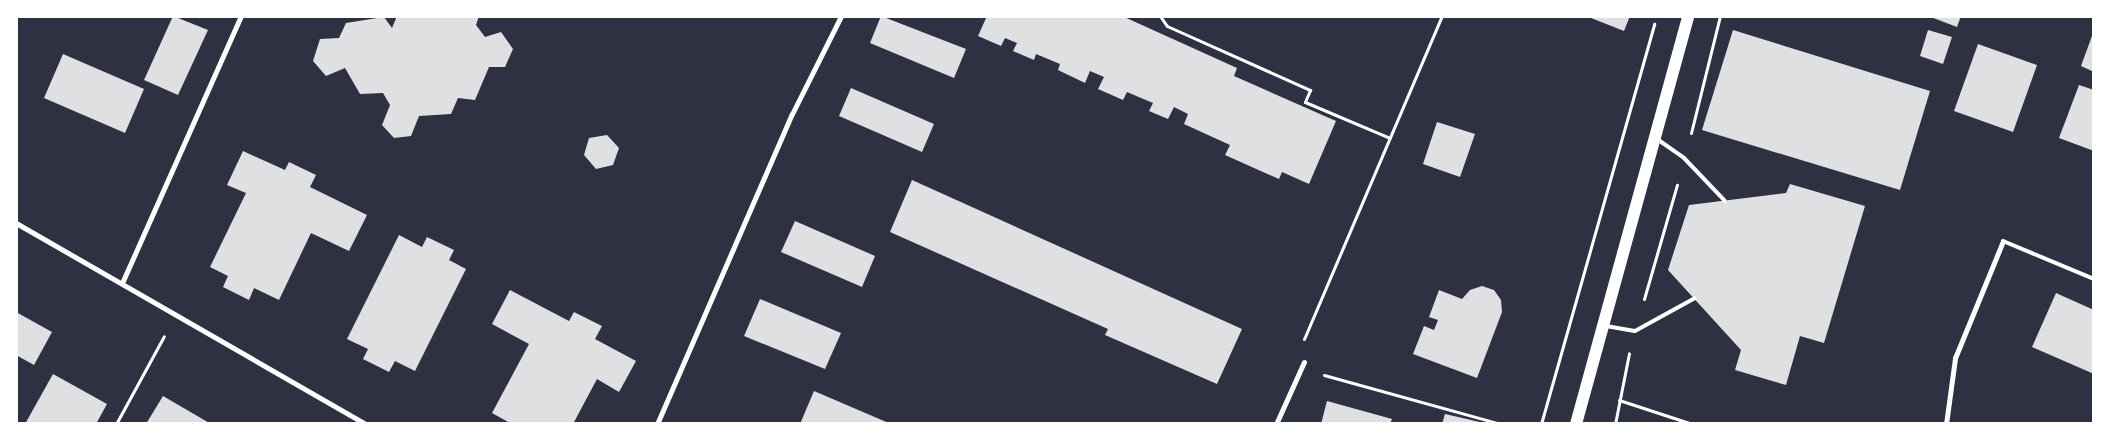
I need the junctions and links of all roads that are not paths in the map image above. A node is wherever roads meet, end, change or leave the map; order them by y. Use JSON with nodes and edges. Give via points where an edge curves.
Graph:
{"nodes":[{"id":1,"x":241,"y":16,"type":"edge"},
{"id":2,"x":841,"y":16,"type":"edge"},
{"id":3,"x":1688,"y":16,"type":"edge"},
{"id":4,"x":1654,"y":136,"type":"junction"},
{"id":5,"x":1724,"y":201,"type":"dead end"},
{"id":6,"x":16,"y":223,"type":"edge"},
{"id":7,"x":2003,"y":241,"type":"joint"},
{"id":8,"x":2094,"y":279,"type":"edge"},
{"id":9,"x":122,"y":283,"type":"junction"},
{"id":10,"x":1695,"y":298,"type":"dead end"},
{"id":11,"x":1601,"y":325,"type":"junction"},
{"id":12,"x":1304,"y":362,"type":"road end"},
{"id":13,"x":1577,"y":423,"type":"edge"},
{"id":14,"x":366,"y":424,"type":"edge"},
{"id":15,"x":657,"y":424,"type":"edge"},
{"id":16,"x":1276,"y":424,"type":"edge"},
{"id":17,"x":1946,"y":424,"type":"edge"}],
"edges":[{"from":1,"to":9,"type":"street"},
{"from":2,"to":15,"type":"street","via":[[792,114]]},
{"from":3,"to":4,"type":"main road"},
{"from":4,"to":5,"type":"lane","via":[[1684,158]]},
{"from":4,"to":11,"type":"main road"},
{"from":6,"to":9,"type":"street"},
{"from":7,"to":8,"type":"lane"},
{"from":7,"to":17,"type":"street","via":[[1955,358]]},
{"from":9,"to":14,"type":"street"},
{"from":10,"to":11,"type":"lane","via":[[1635,330]]},
{"from":11,"to":13,"type":"main road"},
{"from":12,"to":16,"type":"street"}]}
